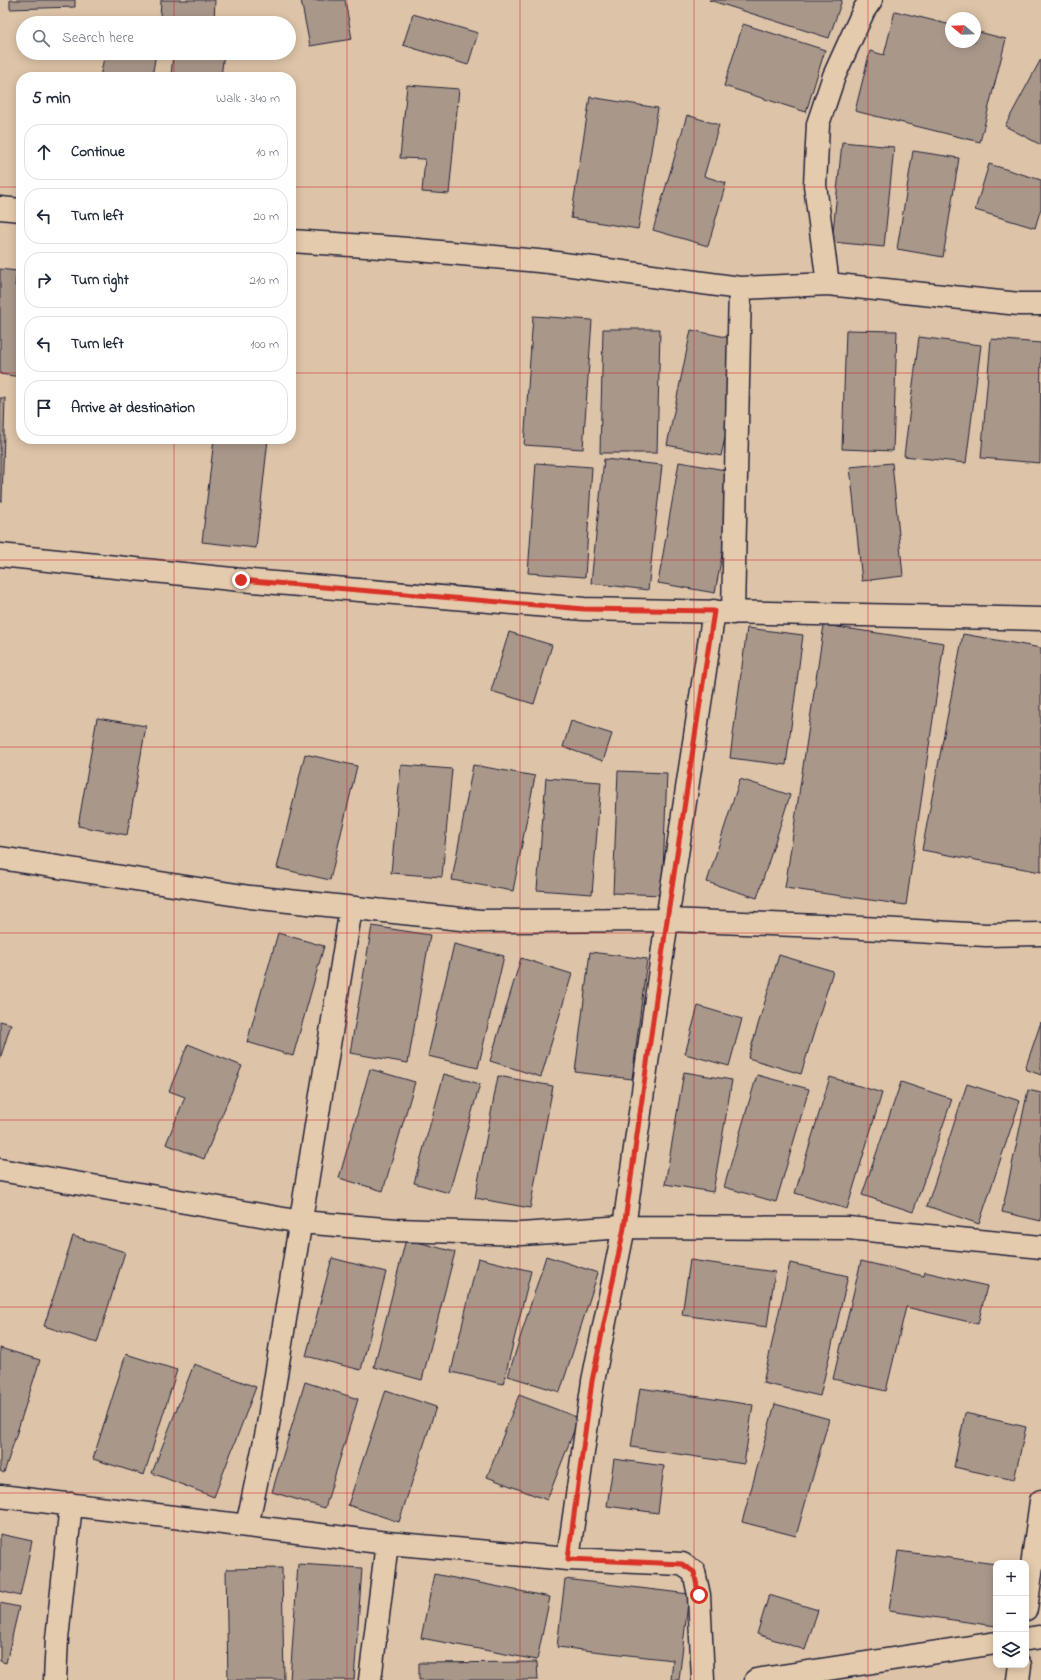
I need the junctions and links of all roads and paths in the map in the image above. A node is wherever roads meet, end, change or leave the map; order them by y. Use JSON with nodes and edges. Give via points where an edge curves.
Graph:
{"nodes":[{"id":1,"x":871,"y":0,"type":"edge"},
{"id":2,"x":0,"y":208,"type":"edge"},
{"id":3,"x":16,"y":210,"type":"edge"},
{"id":4,"x":296,"y":241,"type":"edge"},
{"id":5,"x":828,"y":284,"type":"junction"},
{"id":6,"x":740,"y":288,"type":"junction"},
{"id":7,"x":1041,"y":304,"type":"edge"},
{"id":8,"x":0,"y":555,"type":"edge"},
{"id":9,"x":724,"y":612,"type":"junction"},
{"id":10,"x":1041,"y":619,"type":"edge"},
{"id":11,"x":0,"y":858,"type":"edge"},
{"id":12,"x":351,"y":908,"type":"junction"},
{"id":13,"x":667,"y":920,"type":"junction"},
{"id":14,"x":1041,"y":934,"type":"edge"},
{"id":15,"x":0,"y":1170,"type":"edge"},
{"id":16,"x":301,"y":1222,"type":"junction"},
{"id":17,"x":624,"y":1228,"type":"junction"},
{"id":18,"x":1041,"y":1247,"type":"edge"},
{"id":19,"x":0,"y":1496,"type":"edge"},
{"id":20,"x":1041,"y":1501,"type":"edge"},
{"id":21,"x":71,"y":1504,"type":"junction"},
{"id":22,"x":247,"y":1526,"type":"junction"},
{"id":23,"x":387,"y":1543,"type":"junction"},
{"id":24,"x":568,"y":1559,"type":"junction"},
{"id":25,"x":1028,"y":1596,"type":"edge"},
{"id":26,"x":1041,"y":1637,"type":"edge"},
{"id":27,"x":1029,"y":1638,"type":"edge"},
{"id":28,"x":993,"y":1643,"type":"edge"},
{"id":29,"x":1020,"y":1668,"type":"edge"},
{"id":30,"x":55,"y":1680,"type":"edge"},
{"id":31,"x":370,"y":1680,"type":"edge"},
{"id":32,"x":703,"y":1680,"type":"edge"},
{"id":33,"x":756,"y":1680,"type":"edge"},
{"id":34,"x":1018,"y":1680,"type":"edge"}],
"edges":[{"from":1,"to":5,"type":"street","via":[[834,76],[818,124],[815,185]]},
{"from":2,"to":3,"type":"street"},
{"from":4,"to":6,"type":"street","via":[[549,262]]},
{"from":5,"to":6,"type":"street"},
{"from":5,"to":7,"type":"street"},
{"from":6,"to":9,"type":"street"},
{"from":8,"to":9,"type":"street","via":[[241,580],[584,609]]},
{"from":9,"to":10,"type":"street"},
{"from":9,"to":13,"type":"street"},
{"from":11,"to":12,"type":"street","via":[[250,897]]},
{"from":12,"to":13,"type":"street","via":[[480,921]]},
{"from":12,"to":16,"type":"street"},
{"from":13,"to":14,"type":"street","via":[[986,935]]},
{"from":13,"to":17,"type":"street"},
{"from":15,"to":16,"type":"street"},
{"from":16,"to":17,"type":"street","via":[[396,1230],[521,1234]]},
{"from":16,"to":22,"type":"street","via":[[267,1431]]},
{"from":17,"to":18,"type":"street","via":[[848,1228]]},
{"from":17,"to":24,"type":"street","via":[[592,1381]]},
{"from":19,"to":21,"type":"street"},
{"from":20,"to":25,"type":"street"},
{"from":21,"to":22,"type":"street"},
{"from":21,"to":30,"type":"street"},
{"from":22,"to":23,"type":"street"},
{"from":23,"to":24,"type":"street"},
{"from":23,"to":31,"type":"street"},
{"from":24,"to":32,"type":"street","via":[[682,1564],[694,1572],[699,1595]]},
{"from":26,"to":27,"type":"street"},
{"from":28,"to":33,"type":"street"},
{"from":29,"to":34,"type":"street"}]}
